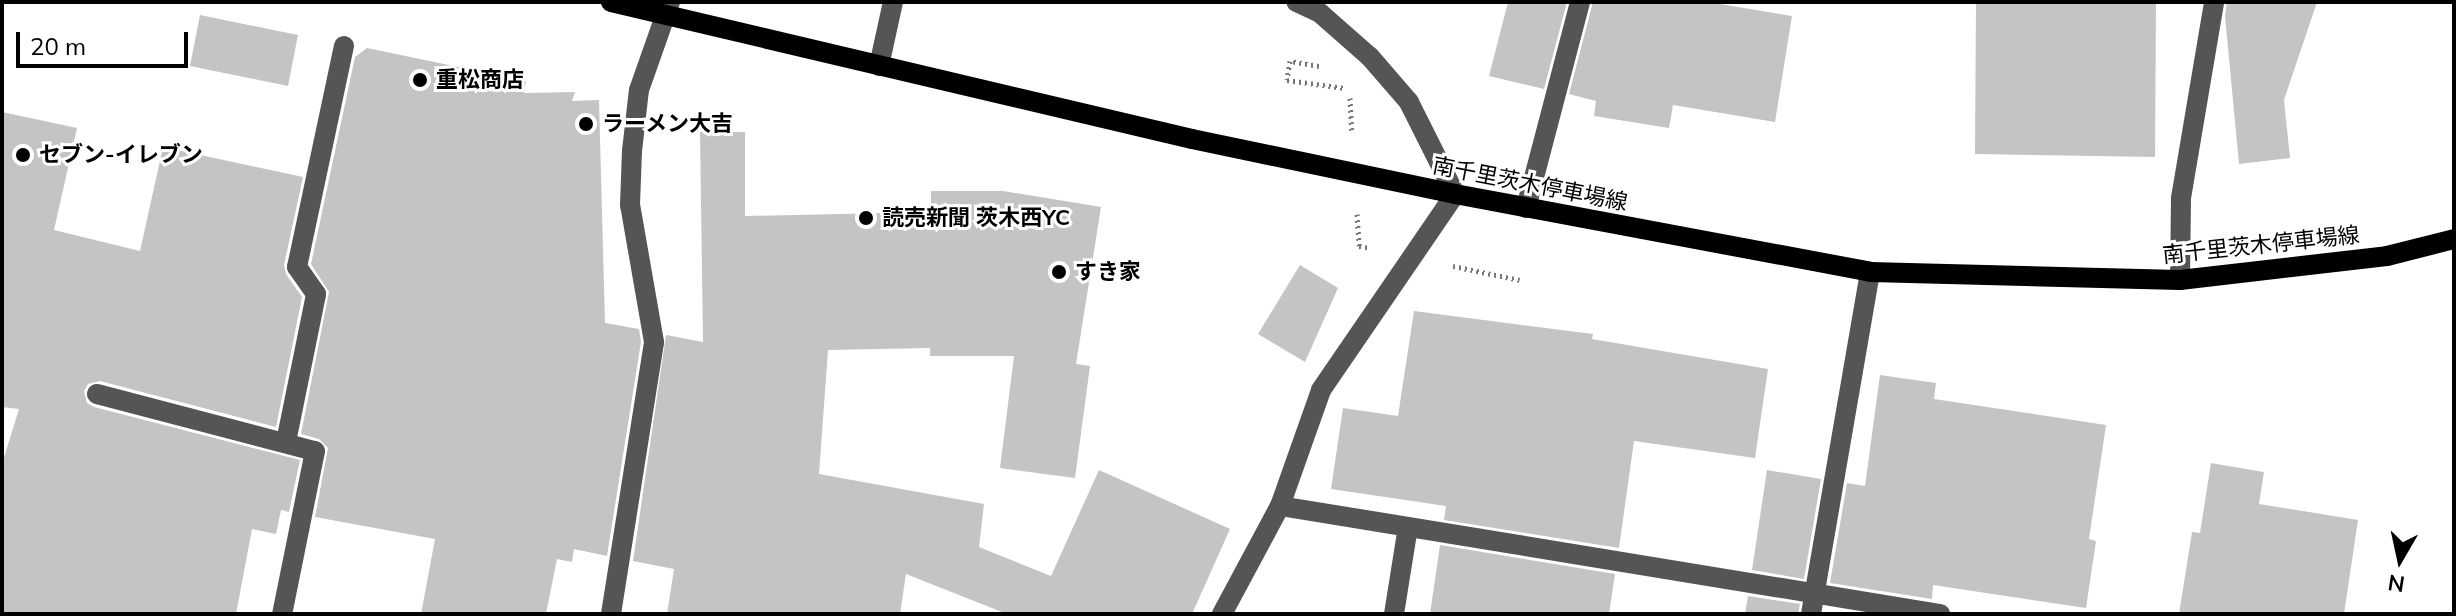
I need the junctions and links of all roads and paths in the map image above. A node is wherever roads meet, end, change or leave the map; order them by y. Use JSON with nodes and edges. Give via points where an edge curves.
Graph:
{"nodes":[{"id":1,"x":611,"y":2,"type":"edge"},
{"id":2,"x":893,"y":2,"type":"edge"},
{"id":3,"x":1296,"y":2,"type":"edge"},
{"id":4,"x":1580,"y":2,"type":"edge"},
{"id":5,"x":2214,"y":2,"type":"edge"},
{"id":6,"x":668,"y":8,"type":"edge"},
{"id":7,"x":344,"y":46,"type":"dead end"},
{"id":8,"x":879,"y":66,"type":"junction"},
{"id":9,"x":1327,"y":67,"type":"dead end"},
{"id":10,"x":1349,"y":89,"type":"dead end"},
{"id":11,"x":1455,"y":194,"type":"junction"},
{"id":12,"x":1526,"y":208,"type":"junction"},
{"id":13,"x":2454,"y":239,"type":"edge"},
{"id":14,"x":1870,"y":272,"type":"junction"},
{"id":15,"x":2180,"y":280,"type":"junction"},
{"id":16,"x":97,"y":394,"type":"dead end"},
{"id":17,"x":286,"y":442,"type":"junction"},
{"id":18,"x":1280,"y":506,"type":"junction"},
{"id":19,"x":1408,"y":527,"type":"junction"},
{"id":20,"x":1814,"y":593,"type":"junction"},
{"id":21,"x":282,"y":614,"type":"edge"},
{"id":22,"x":611,"y":614,"type":"edge"},
{"id":23,"x":1222,"y":614,"type":"edge"},
{"id":24,"x":1394,"y":614,"type":"edge"},
{"id":25,"x":1811,"y":614,"type":"edge"},
{"id":26,"x":1940,"y":614,"type":"edge"}],
"edges":[{"from":1,"to":6,"type":"main road","name":"南千里茨木停車場線"},
{"from":2,"to":8,"type":"street"},
{"from":3,"to":11,"type":"street","via":[[1320,13],[1370,57],[1409,102]]},
{"from":4,"to":12,"type":"street"},
{"from":5,"to":15,"type":"street","via":[[2181,198]]},
{"from":6,"to":8,"type":"main road","name":"南千里茨木停車場線"},
{"from":6,"to":22,"type":"street","via":[[639,90],[632,151],[630,205],[654,342]]},
{"from":7,"to":17,"type":"street","via":[[297,267],[316,294]]},
{"from":8,"to":11,"type":"main road","name":"南千里茨木停車場線"},
{"from":9,"to":10,"type":"path","via":[[1290,61],[1287,80]]},
{"from":11,"to":12,"type":"main road","name":"南千里茨木停車場線"},
{"from":11,"to":18,"type":"street","via":[[1321,390]]},
{"from":12,"to":14,"type":"main road","name":"南千里茨木停車場線"},
{"from":13,"to":15,"type":"main road","name":"南千里茨木停車場線","via":[[2387,256]]},
{"from":14,"to":15,"type":"main road","name":"南千里茨木停車場線"},
{"from":14,"to":20,"type":"street"},
{"from":16,"to":17,"type":"street"},
{"from":17,"to":21,"type":"street","via":[[315,451]]},
{"from":18,"to":19,"type":"street"},
{"from":18,"to":23,"type":"street"},
{"from":19,"to":20,"type":"street"},
{"from":19,"to":24,"type":"street"},
{"from":20,"to":25,"type":"street"},
{"from":20,"to":26,"type":"street"}]}
